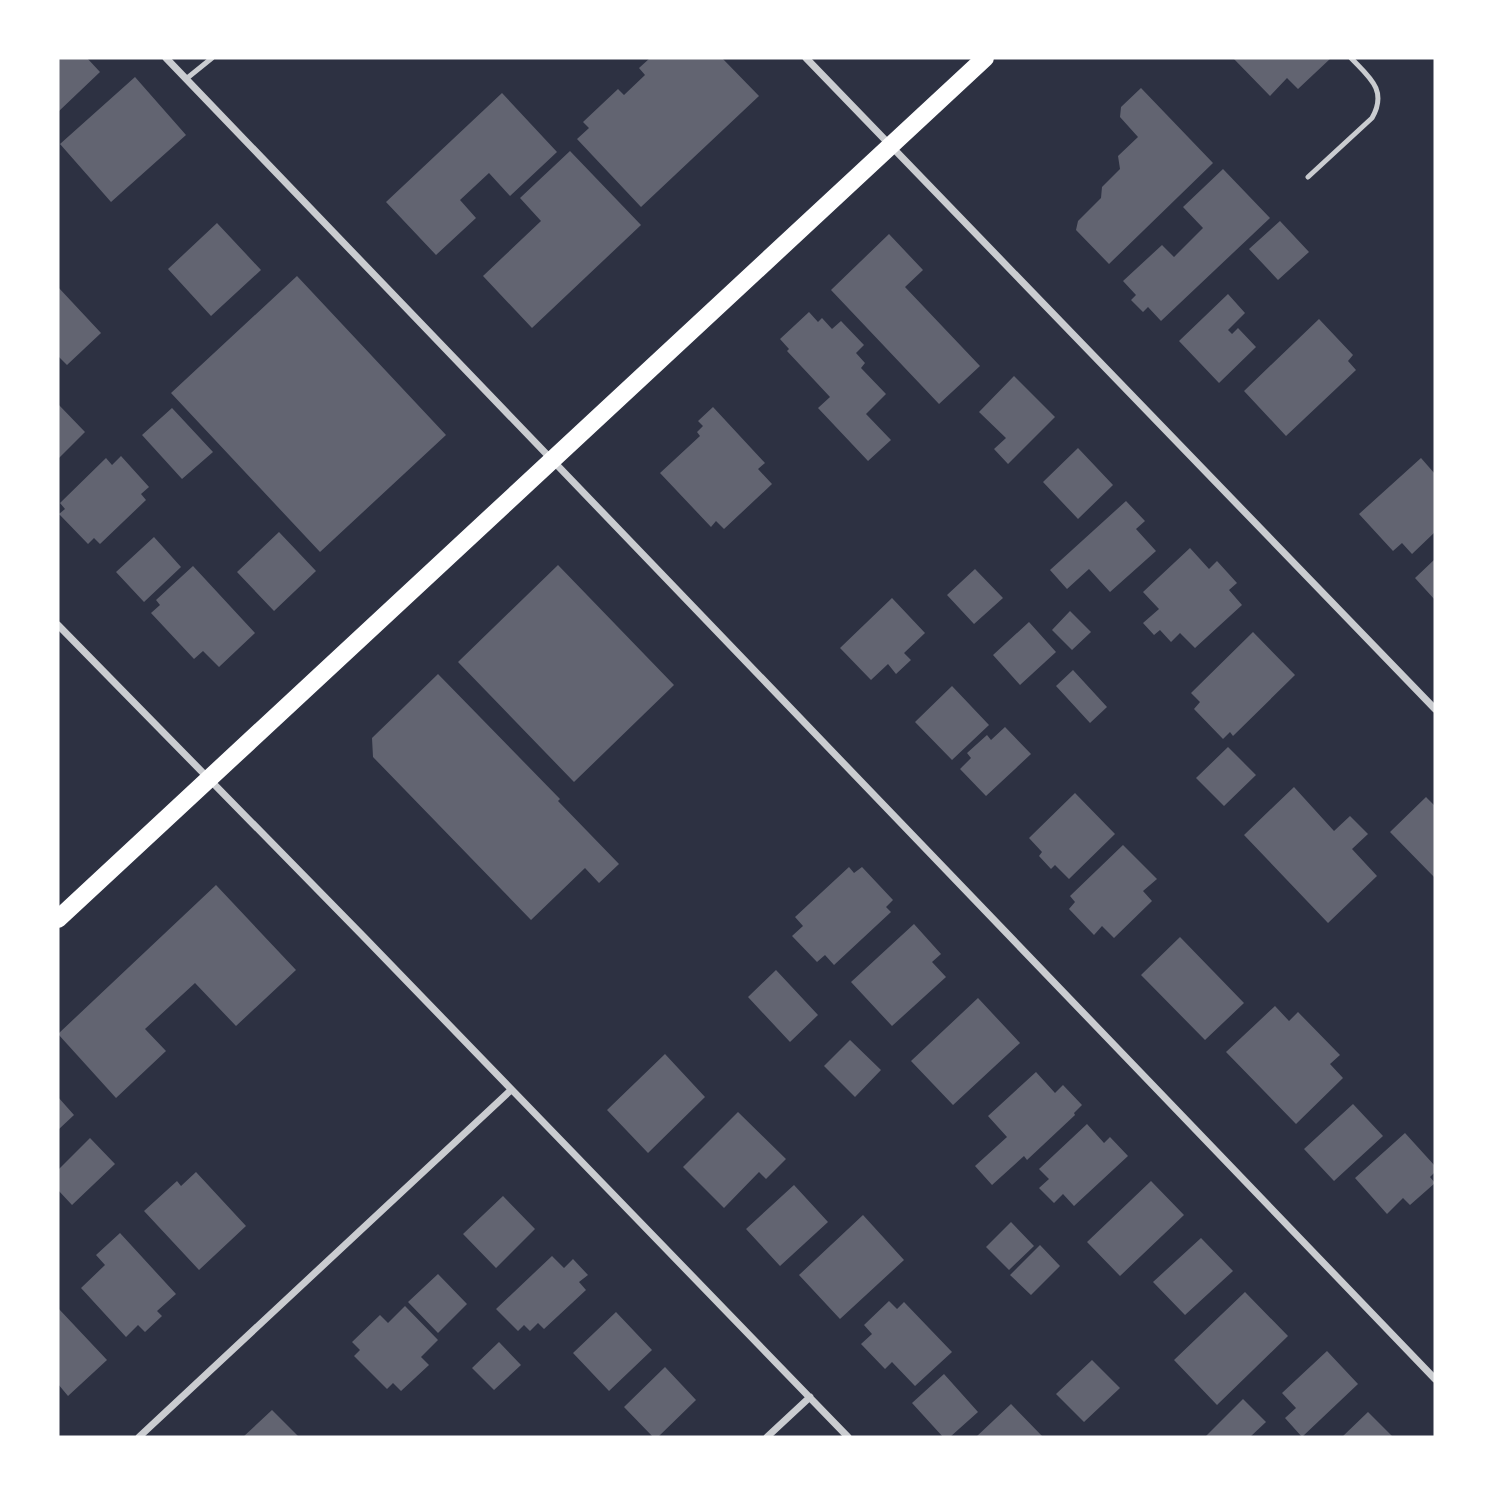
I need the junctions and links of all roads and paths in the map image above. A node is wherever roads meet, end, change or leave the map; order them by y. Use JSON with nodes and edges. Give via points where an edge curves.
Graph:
{"nodes":[{"id":1,"x":166,"y":58,"type":"edge"},
{"id":2,"x":212,"y":58,"type":"edge"},
{"id":3,"x":806,"y":58,"type":"edge"},
{"id":4,"x":985,"y":58,"type":"edge"},
{"id":5,"x":1351,"y":58,"type":"edge"},
{"id":6,"x":186,"y":79,"type":"junction"},
{"id":7,"x":890,"y":146,"type":"junction"},
{"id":8,"x":1308,"y":177,"type":"dead end"},
{"id":9,"x":552,"y":460,"type":"junction"},
{"id":10,"x":58,"y":625,"type":"edge"},
{"id":11,"x":1435,"y":709,"type":"edge"},
{"id":12,"x":208,"y":779,"type":"junction"},
{"id":13,"x":58,"y":919,"type":"edge"},
{"id":14,"x":511,"y":1090,"type":"junction"},
{"id":15,"x":1435,"y":1379,"type":"edge"},
{"id":16,"x":810,"y":1397,"type":"junction"},
{"id":17,"x":139,"y":1437,"type":"edge"},
{"id":18,"x":767,"y":1437,"type":"edge"},
{"id":19,"x":848,"y":1437,"type":"edge"}],
"edges":[{"from":1,"to":6,"type":"street"},
{"from":2,"to":6,"type":"lane"},
{"from":3,"to":7,"type":"street"},
{"from":4,"to":7,"type":"main road"},
{"from":5,"to":8,"type":"lane","via":[[1373,82],[1379,106],[1372,118]]},
{"from":6,"to":9,"type":"street"},
{"from":7,"to":9,"type":"main road"},
{"from":7,"to":11,"type":"street"},
{"from":9,"to":12,"type":"main road"},
{"from":9,"to":15,"type":"street"},
{"from":10,"to":12,"type":"street"},
{"from":12,"to":13,"type":"main road"},
{"from":12,"to":14,"type":"street"},
{"from":14,"to":16,"type":"street"},
{"from":14,"to":17,"type":"street"},
{"from":16,"to":18,"type":"street"},
{"from":16,"to":19,"type":"street"}]}
